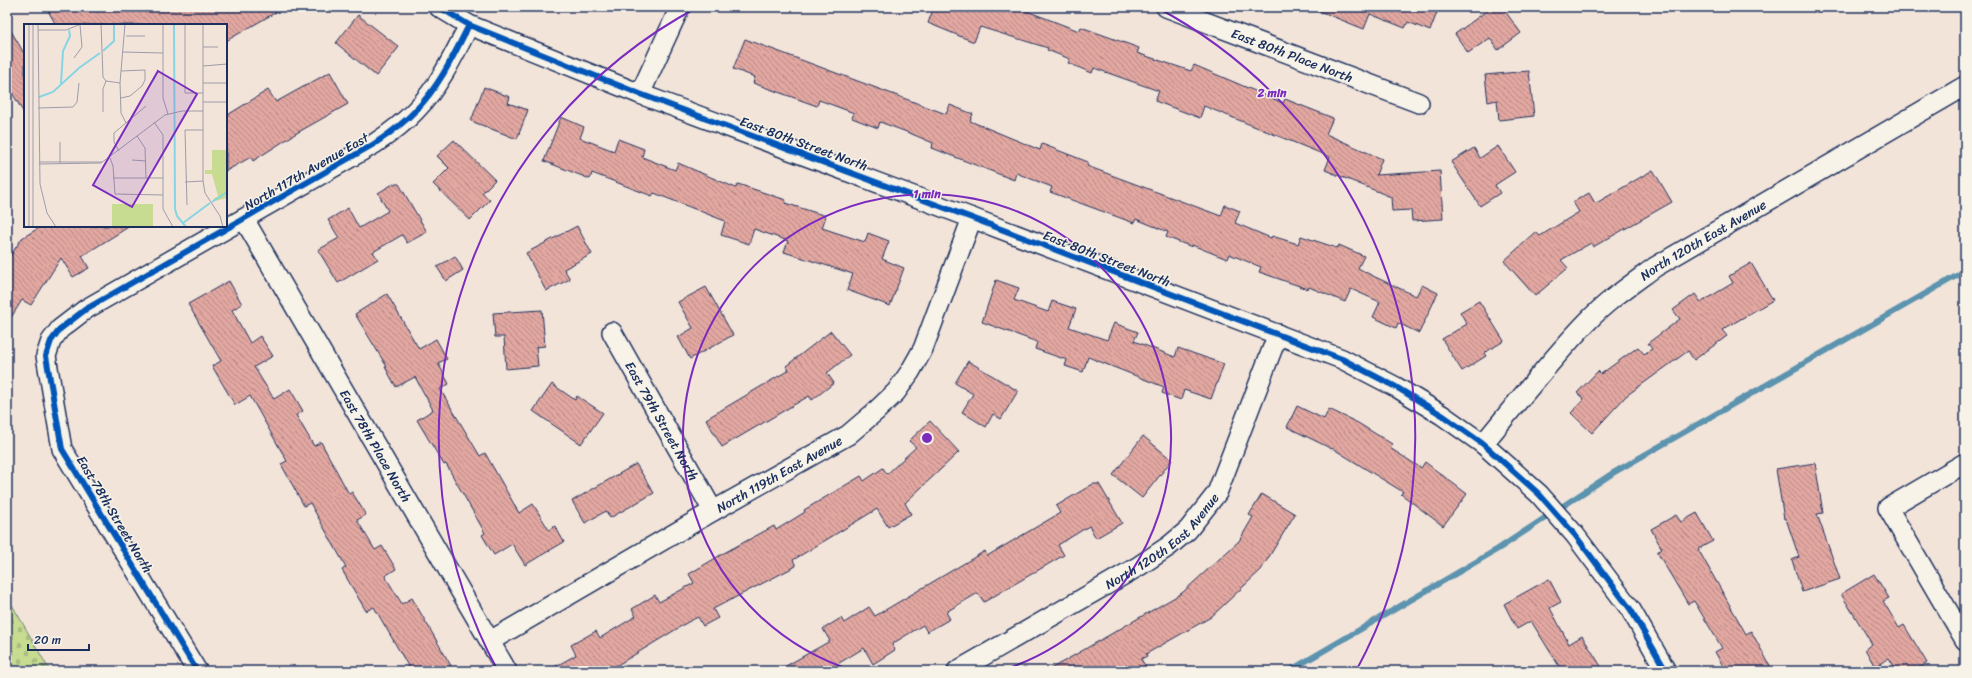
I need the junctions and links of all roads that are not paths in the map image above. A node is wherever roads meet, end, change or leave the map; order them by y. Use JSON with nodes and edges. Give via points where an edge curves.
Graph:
{"nodes":[{"id":1,"x":439,"y":7,"type":"edge"},
{"id":2,"x":680,"y":7,"type":"edge"},
{"id":3,"x":1166,"y":7,"type":"edge"},
{"id":4,"x":469,"y":25,"type":"junction"},
{"id":5,"x":1965,"y":86,"type":"edge"},
{"id":6,"x":640,"y":94,"type":"junction"},
{"id":7,"x":1419,"y":103,"type":"dead end"},
{"id":8,"x":972,"y":218,"type":"junction"},
{"id":9,"x":244,"y":219,"type":"junction"},
{"id":10,"x":612,"y":332,"type":"dead end"},
{"id":11,"x":1278,"y":334,"type":"junction"},
{"id":12,"x":46,"y":356,"type":"joint"},
{"id":13,"x":1483,"y":444,"type":"junction"},
{"id":14,"x":1965,"y":463,"type":"edge"},
{"id":15,"x":713,"y":511,"type":"junction"},
{"id":16,"x":1965,"y":640,"type":"edge"},
{"id":17,"x":490,"y":641,"type":"junction"},
{"id":18,"x":197,"y":671,"type":"edge"},
{"id":19,"x":507,"y":671,"type":"edge"},
{"id":20,"x":956,"y":671,"type":"edge"},
{"id":21,"x":1666,"y":671,"type":"edge"}],
"edges":[{"from":1,"to":4,"type":"street","name":"East 80th Street North"},
{"from":2,"to":6,"type":"street"},
{"from":3,"to":7,"type":"street","name":"East 80th Place North"},
{"from":4,"to":6,"type":"street","name":"East 80th Street North"},
{"from":4,"to":9,"type":"street","name":"North 117th Avenue East","via":[[433,89],[416,111],[399,127]]},
{"from":5,"to":13,"type":"street","name":"North 120th East Avenue","via":[[1655,267],[1617,295],[1589,320]]},
{"from":6,"to":8,"type":"street","name":"East 80th Street North"},
{"from":8,"to":11,"type":"street","name":"East 80th Street North"},
{"from":8,"to":15,"type":"street","name":"North 119th East Avenue","via":[[923,349],[896,392],[848,435]]},
{"from":9,"to":12,"type":"street","name":"North 117th Avenue East","via":[[71,319],[60,328],[51,341]]},
{"from":9,"to":17,"type":"street","name":"East 78th Place North"},
{"from":10,"to":15,"type":"street","name":"East 79th Street North"},
{"from":11,"to":13,"type":"street","name":"East 80th Street North","via":[[1342,359],[1396,387]]},
{"from":11,"to":20,"type":"street","name":"North 120th East Avenue","via":[[1218,493],[1188,530],[1170,546],[1138,566]]},
{"from":12,"to":18,"type":"street","name":"East 78th Street North","via":[[62,449]]},
{"from":13,"to":21,"type":"street","name":"East 80th Street North","via":[[1539,494],[1575,535],[1631,610]]},
{"from":14,"to":16,"type":"street","via":[[1888,508]]},
{"from":15,"to":17,"type":"street","name":"North 119th East Avenue"},
{"from":17,"to":19,"type":"street","name":"East 78th Place North"}]}
